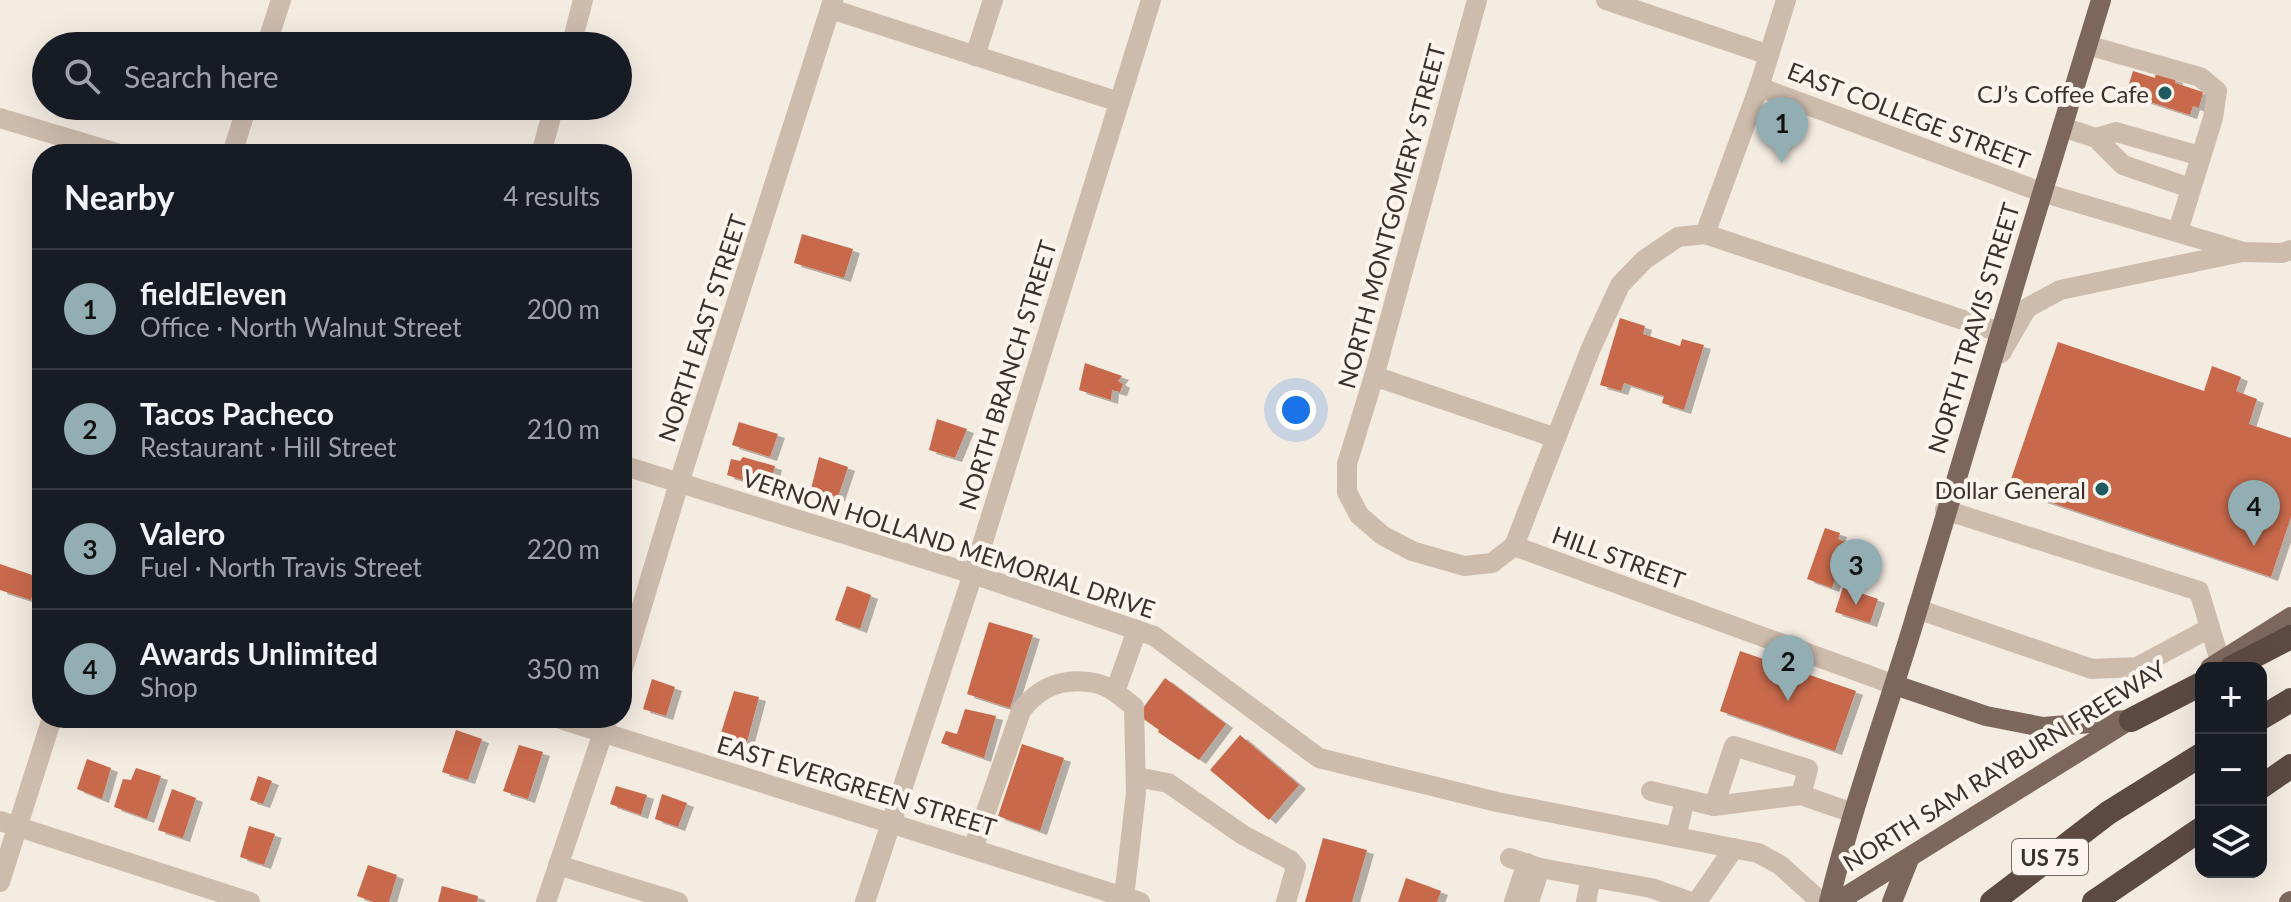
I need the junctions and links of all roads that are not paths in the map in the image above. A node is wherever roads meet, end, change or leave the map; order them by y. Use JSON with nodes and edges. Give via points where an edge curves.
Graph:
{"nodes":[{"id":1,"x":281,"y":0,"type":"edge"},
{"id":2,"x":583,"y":0,"type":"edge"},
{"id":3,"x":993,"y":0,"type":"edge"},
{"id":4,"x":1151,"y":0,"type":"edge"},
{"id":5,"x":1477,"y":0,"type":"edge"},
{"id":6,"x":1606,"y":0,"type":"edge"},
{"id":7,"x":1786,"y":0,"type":"edge"},
{"id":8,"x":2101,"y":0,"type":"edge"},
{"id":9,"x":832,"y":4,"type":"edge"},
{"id":10,"x":271,"y":32,"type":"edge"},
{"id":11,"x":575,"y":32,"type":"edge"},
{"id":12,"x":2087,"y":45,"type":"junction"},
{"id":13,"x":1769,"y":55,"type":"junction"},
{"id":14,"x":975,"y":56,"type":"junction"},
{"id":15,"x":1759,"y":87,"type":"junction"},
{"id":16,"x":1119,"y":102,"type":"junction"},
{"id":17,"x":0,"y":118,"type":"edge"},
{"id":18,"x":243,"y":120,"type":"edge"},
{"id":19,"x":550,"y":120,"type":"edge"},
{"id":20,"x":2062,"y":127,"type":"junction"},
{"id":21,"x":2096,"y":138,"type":"junction"},
{"id":22,"x":87,"y":144,"type":"edge"},
{"id":23,"x":235,"y":144,"type":"edge"},
{"id":24,"x":544,"y":144,"type":"edge"},
{"id":25,"x":2200,"y":156,"type":"junction"},
{"id":26,"x":2190,"y":188,"type":"junction"},
{"id":27,"x":2041,"y":192,"type":"junction"},
{"id":28,"x":2178,"y":231,"type":"junction"},
{"id":29,"x":1705,"y":234,"type":"junction"},
{"id":30,"x":2291,"y":250,"type":"edge"},
{"id":31,"x":2244,"y":252,"type":"junction"},
{"id":32,"x":1999,"y":332,"type":"junction"},
{"id":33,"x":1374,"y":376,"type":"junction"},
{"id":34,"x":1985,"y":381,"type":"junction"},
{"id":35,"x":1556,"y":438,"type":"junction"},
{"id":36,"x":632,"y":468,"type":"edge"},
{"id":37,"x":679,"y":483,"type":"junction"},
{"id":38,"x":1347,"y":492,"type":"joint"},
{"id":39,"x":1945,"y":510,"type":"junction"},
{"id":40,"x":1514,"y":546,"type":"junction"},
{"id":41,"x":973,"y":574,"type":"junction"},
{"id":42,"x":1917,"y":609,"type":"junction"},
{"id":43,"x":2291,"y":617,"type":"edge"},
{"id":44,"x":2210,"y":628,"type":"junction"},
{"id":45,"x":1137,"y":630,"type":"junction"},
{"id":46,"x":2291,"y":637,"type":"edge"},
{"id":47,"x":632,"y":639,"type":"edge"},
{"id":48,"x":2219,"y":662,"type":"edge"},
{"id":49,"x":2226,"y":662,"type":"edge"},
{"id":50,"x":2230,"y":662,"type":"edge"},
{"id":51,"x":2195,"y":678,"type":"edge"},
{"id":52,"x":1895,"y":685,"type":"junction"},
{"id":53,"x":2195,"y":687,"type":"edge"},
{"id":54,"x":1115,"y":692,"type":"junction"},
{"id":55,"x":2291,"y":700,"type":"edge"},
{"id":56,"x":2267,"y":714,"type":"edge"},
{"id":57,"x":2131,"y":720,"type":"junction"},
{"id":58,"x":48,"y":728,"type":"edge"},
{"id":59,"x":605,"y":728,"type":"edge"},
{"id":60,"x":612,"y":728,"type":"edge"},
{"id":61,"x":2195,"y":759,"type":"edge"},
{"id":62,"x":2291,"y":766,"type":"edge"},
{"id":63,"x":1136,"y":777,"type":"junction"},
{"id":64,"x":2267,"y":783,"type":"edge"},
{"id":65,"x":1651,"y":791,"type":"dead end"},
{"id":66,"x":1801,"y":795,"type":"junction"},
{"id":67,"x":1685,"y":799,"type":"junction"},
{"id":68,"x":1714,"y":806,"type":"junction"},
{"id":69,"x":1853,"y":813,"type":"junction"},
{"id":70,"x":891,"y":823,"type":"junction"},
{"id":71,"x":9,"y":824,"type":"edge"},
{"id":72,"x":2195,"y":833,"type":"edge"},
{"id":73,"x":1676,"y":837,"type":"junction"},
{"id":74,"x":1734,"y":848,"type":"junction"},
{"id":75,"x":973,"y":849,"type":"junction"},
{"id":76,"x":1909,"y":859,"type":"junction"},
{"id":77,"x":1525,"y":863,"type":"junction"},
{"id":78,"x":558,"y":865,"type":"junction"},
{"id":79,"x":1591,"y":877,"type":"junction"},
{"id":80,"x":0,"y":882,"type":"edge"},
{"id":81,"x":2120,"y":885,"type":"junction"},
{"id":82,"x":1120,"y":898,"type":"edge"},
{"id":83,"x":250,"y":902,"type":"edge"},
{"id":84,"x":546,"y":902,"type":"edge"},
{"id":85,"x":678,"y":902,"type":"edge"},
{"id":86,"x":865,"y":902,"type":"edge"},
{"id":87,"x":1286,"y":902,"type":"edge"},
{"id":88,"x":1514,"y":902,"type":"edge"},
{"id":89,"x":1529,"y":902,"type":"edge"},
{"id":90,"x":1586,"y":902,"type":"edge"},
{"id":91,"x":1691,"y":902,"type":"edge"},
{"id":92,"x":1697,"y":902,"type":"edge"},
{"id":93,"x":1821,"y":902,"type":"edge"},
{"id":94,"x":1829,"y":902,"type":"edge"},
{"id":95,"x":1837,"y":902,"type":"edge"},
{"id":96,"x":1892,"y":902,"type":"edge"},
{"id":97,"x":1992,"y":902,"type":"edge"},
{"id":98,"x":2094,"y":902,"type":"edge"},
{"id":99,"x":2101,"y":902,"type":"edge"}],
"edges":[{"from":1,"to":10,"type":"street"},
{"from":2,"to":11,"type":"street"},
{"from":3,"to":14,"type":"street"},
{"from":4,"to":16,"type":"street","name":"NORTH BRANCH STREET"},
{"from":5,"to":33,"type":"street","name":"NORTH MONTGOMERY STREET"},
{"from":6,"to":13,"type":"street","name":"EAST COLLEGE STREET"},
{"from":7,"to":13,"type":"street"},
{"from":8,"to":12,"type":"main road","name":"NORTH TRAVIS STREET"},
{"from":9,"to":14,"type":"street"},
{"from":9,"to":37,"type":"street","name":"NORTH EAST STREET"},
{"from":12,"to":20,"type":"main road","name":"NORTH TRAVIS STREET"},
{"from":12,"to":25,"type":"street","via":[[2200,77],[2217,91]]},
{"from":13,"to":15,"type":"street"},
{"from":14,"to":16,"type":"street"},
{"from":15,"to":27,"type":"street","name":"EAST COLLEGE STREET"},
{"from":15,"to":29,"type":"street"},
{"from":16,"to":41,"type":"street","name":"NORTH BRANCH STREET"},
{"from":17,"to":22,"type":"street"},
{"from":18,"to":23,"type":"street"},
{"from":19,"to":24,"type":"street"},
{"from":20,"to":21,"type":"street"},
{"from":20,"to":27,"type":"main road","name":"NORTH TRAVIS STREET"},
{"from":21,"to":25,"type":"street","via":[[2116,132]]},
{"from":21,"to":26,"type":"street","via":[[2123,165]]},
{"from":25,"to":26,"type":"street"},
{"from":26,"to":28,"type":"street"},
{"from":27,"to":28,"type":"street","name":"EAST COLLEGE STREET"},
{"from":27,"to":32,"type":"main road","name":"NORTH TRAVIS STREET"},
{"from":28,"to":31,"type":"street","name":"EAST COLLEGE STREET"},
{"from":29,"to":32,"type":"street"},
{"from":29,"to":35,"type":"street","via":[[1678,237],[1620,285]]},
{"from":30,"to":31,"type":"street"},
{"from":31,"to":34,"type":"street","via":[[2060,290],[2027,308]]},
{"from":32,"to":34,"type":"main road","name":"NORTH TRAVIS STREET"},
{"from":33,"to":35,"type":"street"},
{"from":33,"to":38,"type":"street","name":"NORTH MONTGOMERY STREET","via":[[1347,464]]},
{"from":34,"to":39,"type":"main road","name":"NORTH TRAVIS STREET"},
{"from":35,"to":40,"type":"street"},
{"from":36,"to":37,"type":"street","name":"VERNON HOLLAND MEMORIAL DRIVE"},
{"from":37,"to":41,"type":"street","name":"VERNON HOLLAND MEMORIAL DRIVE"},
{"from":37,"to":47,"type":"street","name":"NORTH EAST STREET"},
{"from":38,"to":40,"type":"street","name":"HILL STREET","via":[[1359,515],[1412,551],[1464,566],[1492,563]]},
{"from":39,"to":42,"type":"main road","name":"NORTH TRAVIS STREET"},
{"from":39,"to":44,"type":"street","via":[[2199,591]]},
{"from":40,"to":52,"type":"street","name":"HILL STREET"},
{"from":41,"to":45,"type":"street","name":"VERNON HOLLAND MEMORIAL DRIVE"},
{"from":41,"to":70,"type":"street","name":"NORTH BRANCH STREET"},
{"from":42,"to":44,"type":"street","via":[[2092,669],[2137,667]]},
{"from":42,"to":52,"type":"main road","name":"NORTH TRAVIS STREET"},
{"from":43,"to":49,"type":"main road"},
{"from":44,"to":48,"type":"street"},
{"from":45,"to":54,"type":"street"},
{"from":45,"to":73,"type":"street","name":"VERNON HOLLAND MEMORIAL DRIVE","via":[[1154,636],[1319,758],[1497,802]]},
{"from":46,"to":50,"type":"highway"},
{"from":51,"to":57,"type":"main road","name":"NORTH SAM RAYBURN FREEWAY"},
{"from":52,"to":57,"type":"main road","via":[[1986,716],[2043,727]]},
{"from":52,"to":69,"type":"main road","name":"NORTH TRAVIS STREET"},
{"from":53,"to":57,"type":"highway"},
{"from":54,"to":63,"type":"street","via":[[1134,707]]},
{"from":54,"to":75,"type":"street","via":[[1096,683],[1055,682],[1031,697],[1021,711]]},
{"from":55,"to":56,"type":"highway"},
{"from":57,"to":76,"type":"main road","name":"NORTH SAM RAYBURN FREEWAY"},
{"from":58,"to":71,"type":"street"},
{"from":59,"to":78,"type":"street"},
{"from":60,"to":70,"type":"street","name":"EAST EVERGREEN STREET"},
{"from":61,"to":97,"type":"highway","number":"US 75","via":[[2108,813]]},
{"from":62,"to":64,"type":"highway"},
{"from":63,"to":82,"type":"street"},
{"from":63,"to":87,"type":"street","via":[[1168,783],[1290,860],[1296,867]]},
{"from":65,"to":67,"type":"street"},
{"from":66,"to":68,"type":"street"},
{"from":66,"to":68,"type":"street","via":[[1808,769],[1734,746]]},
{"from":66,"to":69,"type":"street"},
{"from":67,"to":68,"type":"street"},
{"from":67,"to":73,"type":"street"},
{"from":69,"to":94,"type":"main road","name":"NORTH TRAVIS STREET"},
{"from":70,"to":75,"type":"street","name":"EAST EVERGREEN STREET"},
{"from":70,"to":86,"type":"street","name":"NORTH BRANCH STREET"},
{"from":71,"to":80,"type":"street"},
{"from":71,"to":83,"type":"street"},
{"from":72,"to":81,"type":"highway","number":"US 75"},
{"from":73,"to":74,"type":"street","name":"VERNON HOLLAND MEMORIAL DRIVE"},
{"from":74,"to":92,"type":"street"},
{"from":74,"to":93,"type":"street","name":"VERNON HOLLAND MEMORIAL DRIVE","via":[[1780,865]]},
{"from":75,"to":82,"type":"street","name":"EAST EVERGREEN STREET"},
{"from":76,"to":95,"type":"main road","name":"NORTH SAM RAYBURN FREEWAY"},
{"from":76,"to":96,"type":"main road"},
{"from":77,"to":79,"type":"street"},
{"from":77,"to":88,"type":"street"},
{"from":77,"to":89,"type":"street"},
{"from":78,"to":84,"type":"street"},
{"from":78,"to":85,"type":"street"},
{"from":79,"to":90,"type":"street"},
{"from":79,"to":91,"type":"street"},
{"from":81,"to":98,"type":"highway","number":"US 75"},
{"from":81,"to":99,"type":"highway"}]}
